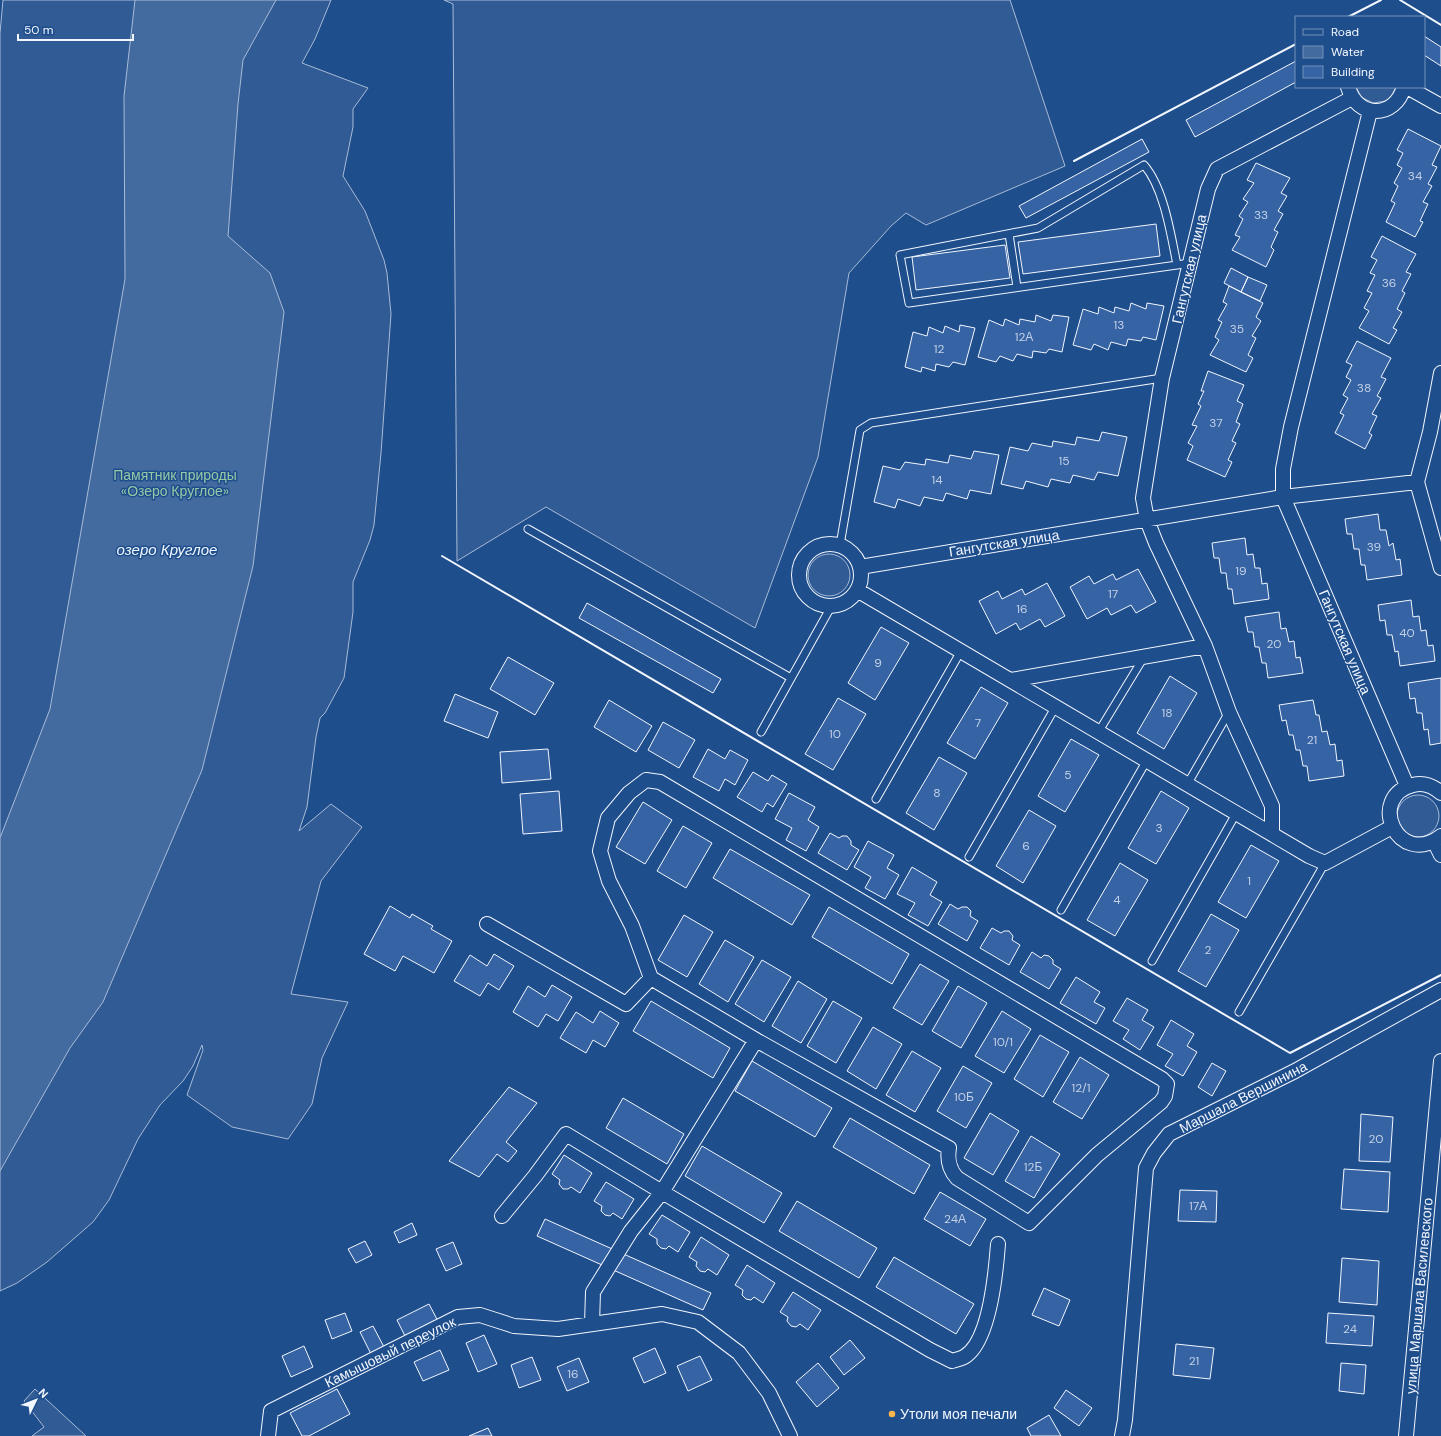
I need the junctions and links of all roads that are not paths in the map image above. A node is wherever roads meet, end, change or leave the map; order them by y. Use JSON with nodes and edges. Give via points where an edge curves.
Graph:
{"nodes":[{"id":1,"x":1406,"y":88,"type":"edge"},
{"id":2,"x":1408,"y":88,"type":"edge"},
{"id":3,"x":1350,"y":92,"type":"edge"},
{"id":4,"x":1441,"y":106,"type":"edge"},
{"id":5,"x":1370,"y":111,"type":"junction"},
{"id":6,"x":1009,"y":234,"type":"junction"},
{"id":7,"x":1183,"y":264,"type":"junction"},
{"id":8,"x":1017,"y":287,"type":"junction"},
{"id":9,"x":1441,"y":373,"type":"edge"},
{"id":10,"x":1162,"y":378,"type":"junction"},
{"id":11,"x":1435,"y":433,"type":"edge"},
{"id":12,"x":1417,"y":482,"type":"junction"},
{"id":13,"x":1283,"y":497,"type":"junction"},
{"id":14,"x":1147,"y":520,"type":"junction"},
{"id":15,"x":528,"y":529,"type":"dead end"},
{"id":16,"x":840,"y":545,"type":"junction"},
{"id":17,"x":1438,"y":547,"type":"edge"},
{"id":18,"x":860,"y":567,"type":"junction"},
{"id":19,"x":1441,"y":568,"type":"edge"},
{"id":20,"x":857,"y":590,"type":"junction"},
{"id":21,"x":832,"y":605,"type":"junction"},
{"id":22,"x":1205,"y":646,"type":"junction"},
{"id":23,"x":962,"y":651,"type":"junction"},
{"id":24,"x":1144,"y":657,"type":"junction"},
{"id":25,"x":791,"y":678,"type":"junction"},
{"id":26,"x":1011,"y":680,"type":"junction"},
{"id":27,"x":1056,"y":706,"type":"junction"},
{"id":28,"x":1230,"y":712,"type":"junction"},
{"id":29,"x":1099,"y":731,"type":"junction"},
{"id":30,"x":761,"y":732,"type":"dead end"},
{"id":31,"x":1147,"y":760,"type":"junction"},
{"id":32,"x":1188,"y":783,"type":"junction"},
{"id":33,"x":1407,"y":786,"type":"junction"},
{"id":34,"x":1441,"y":793,"type":"edge"},
{"id":35,"x":876,"y":799,"type":"dead end"},
{"id":36,"x":1237,"y":812,"type":"junction"},
{"id":37,"x":1392,"y":827,"type":"junction"},
{"id":38,"x":1272,"y":832,"type":"junction"},
{"id":39,"x":1437,"y":838,"type":"edge"},
{"id":40,"x":1441,"y":855,"type":"edge"},
{"id":41,"x":969,"y":857,"type":"dead end"},
{"id":42,"x":1325,"y":863,"type":"junction"},
{"id":43,"x":1061,"y":910,"type":"dead end"},
{"id":44,"x":487,"y":924,"type":"dead end"},
{"id":45,"x":1152,"y":961,"type":"dead end"},
{"id":46,"x":651,"y":978,"type":"junction"},
{"id":47,"x":1441,"y":990,"type":"edge"},
{"id":48,"x":1239,"y":1012,"type":"dead end"},
{"id":49,"x":756,"y":1040,"type":"junction"},
{"id":50,"x":1441,"y":1061,"type":"edge"},
{"id":51,"x":662,"y":1192,"type":"junction"},
{"id":52,"x":502,"y":1216,"type":"dead end"},
{"id":53,"x":998,"y":1244,"type":"dead end"},
{"id":54,"x":592,"y":1324,"type":"junction"},
{"id":55,"x":268,"y":1436,"type":"edge"},
{"id":56,"x":790,"y":1436,"type":"edge"},
{"id":57,"x":1122,"y":1436,"type":"edge"},
{"id":58,"x":1406,"y":1436,"type":"edge"}],
"edges":[{"from":1,"to":5,"type":"street","via":[[1396,103],[1388,109]]},
{"from":2,"to":4,"type":"street"},
{"from":3,"to":5,"type":"street","name":"Гангутская улица","via":[[1362,108]]},
{"from":3,"to":7,"type":"street","name":"Гангутская улица","via":[[1217,169]]},
{"from":5,"to":13,"type":"street","name":"Гангутская улица","via":[[1291,427],[1283,469]]},
{"from":6,"to":7,"type":"lane","via":[[1038,228],[1144,165],[1150,172],[1167,214]]},
{"from":6,"to":8,"type":"lane"},
{"from":6,"to":8,"type":"lane","via":[[900,255],[909,302]]},
{"from":7,"to":8,"type":"lane"},
{"from":7,"to":10,"type":"street","name":"Гангутская улица"},
{"from":9,"to":11,"type":"street"},
{"from":10,"to":14,"type":"street","name":"Гангутская улица","via":[[1143,498]]},
{"from":10,"to":16,"type":"lane","via":[[871,423],[860,430]]},
{"from":11,"to":12,"type":"street"},
{"from":12,"to":13,"type":"street","name":"Гангутская улица"},
{"from":12,"to":17,"type":"street"},
{"from":13,"to":14,"type":"street","name":"Гангутская улица"},
{"from":13,"to":33,"type":"street","name":"Гангутская улица"},
{"from":14,"to":18,"type":"street","name":"Гангутская улица"},
{"from":14,"to":22,"type":"street","name":"Гангутская улица"},
{"from":15,"to":25,"type":"lane"},
{"from":16,"to":18,"type":"street","via":[[849,550]]},
{"from":16,"to":21,"type":"street","via":[[820,545],[808,554],[800,567],[799,577],[807,595],[815,602]]},
{"from":17,"to":19,"type":"street"},
{"from":18,"to":20,"type":"street","via":[[861,577]]},
{"from":20,"to":21,"type":"street","via":[[845,602]]},
{"from":20,"to":23,"type":"street"},
{"from":21,"to":25,"type":"lane"},
{"from":22,"to":24,"type":"street"},
{"from":22,"to":28,"type":"street","name":"Гангутская улица"},
{"from":23,"to":26,"type":"street"},
{"from":23,"to":35,"type":"lane"},
{"from":24,"to":26,"type":"street"},
{"from":24,"to":29,"type":"lane"},
{"from":25,"to":30,"type":"lane"},
{"from":26,"to":27,"type":"street"},
{"from":27,"to":29,"type":"street"},
{"from":27,"to":41,"type":"lane"},
{"from":28,"to":32,"type":"lane"},
{"from":28,"to":38,"type":"street","name":"Гангутская улица","via":[[1272,806]]},
{"from":29,"to":31,"type":"street"},
{"from":31,"to":32,"type":"street"},
{"from":31,"to":43,"type":"lane"},
{"from":32,"to":36,"type":"street"},
{"from":33,"to":34,"type":"street","via":[[1428,785]]},
{"from":33,"to":37,"type":"street","via":[[1393,800],[1389,818]]},
{"from":36,"to":38,"type":"street"},
{"from":36,"to":45,"type":"lane"},
{"from":37,"to":39,"type":"street","via":[[1398,835],[1414,844],[1424,844]]},
{"from":37,"to":42,"type":"street"},
{"from":38,"to":42,"type":"street","via":[[1309,856]]},
{"from":39,"to":40,"type":"street"},
{"from":42,"to":48,"type":"lane"},
{"from":44,"to":46,"type":"street","via":[[626,1004]]},
{"from":46,"to":49,"type":"street"},
{"from":46,"to":49,"type":"street","via":[[632,926],[609,881],[600,851],[608,818],[630,793],[646,780],[667,786],[1155,1075],[1166,1084],[1165,1096],[1097,1155],[1029,1223],[957,1178],[950,1170],[949,1148]]},
{"from":47,"to":57,"type":"street","name":"Маршала Вершинина","via":[[1295,1071],[1169,1134],[1154,1153],[1146,1168],[1126,1420]]},
{"from":49,"to":51,"type":"street"},
{"from":50,"to":58,"type":"street","name":"улица Маршала Василевского"},
{"from":51,"to":52,"type":"street","via":[[566,1134]]},
{"from":51,"to":53,"type":"street","via":[[952,1361],[964,1357],[972,1349],[987,1322]]},
{"from":51,"to":54,"type":"street","via":[[631,1231],[593,1292]]},
{"from":54,"to":55,"type":"street","name":"Камышовый переулок","via":[[558,1329],[514,1326],[480,1315],[458,1317],[271,1411]]},
{"from":54,"to":56,"type":"street","name":"Камышовый переулок","via":[[662,1314],[698,1322],[739,1353],[769,1393]]}]}
